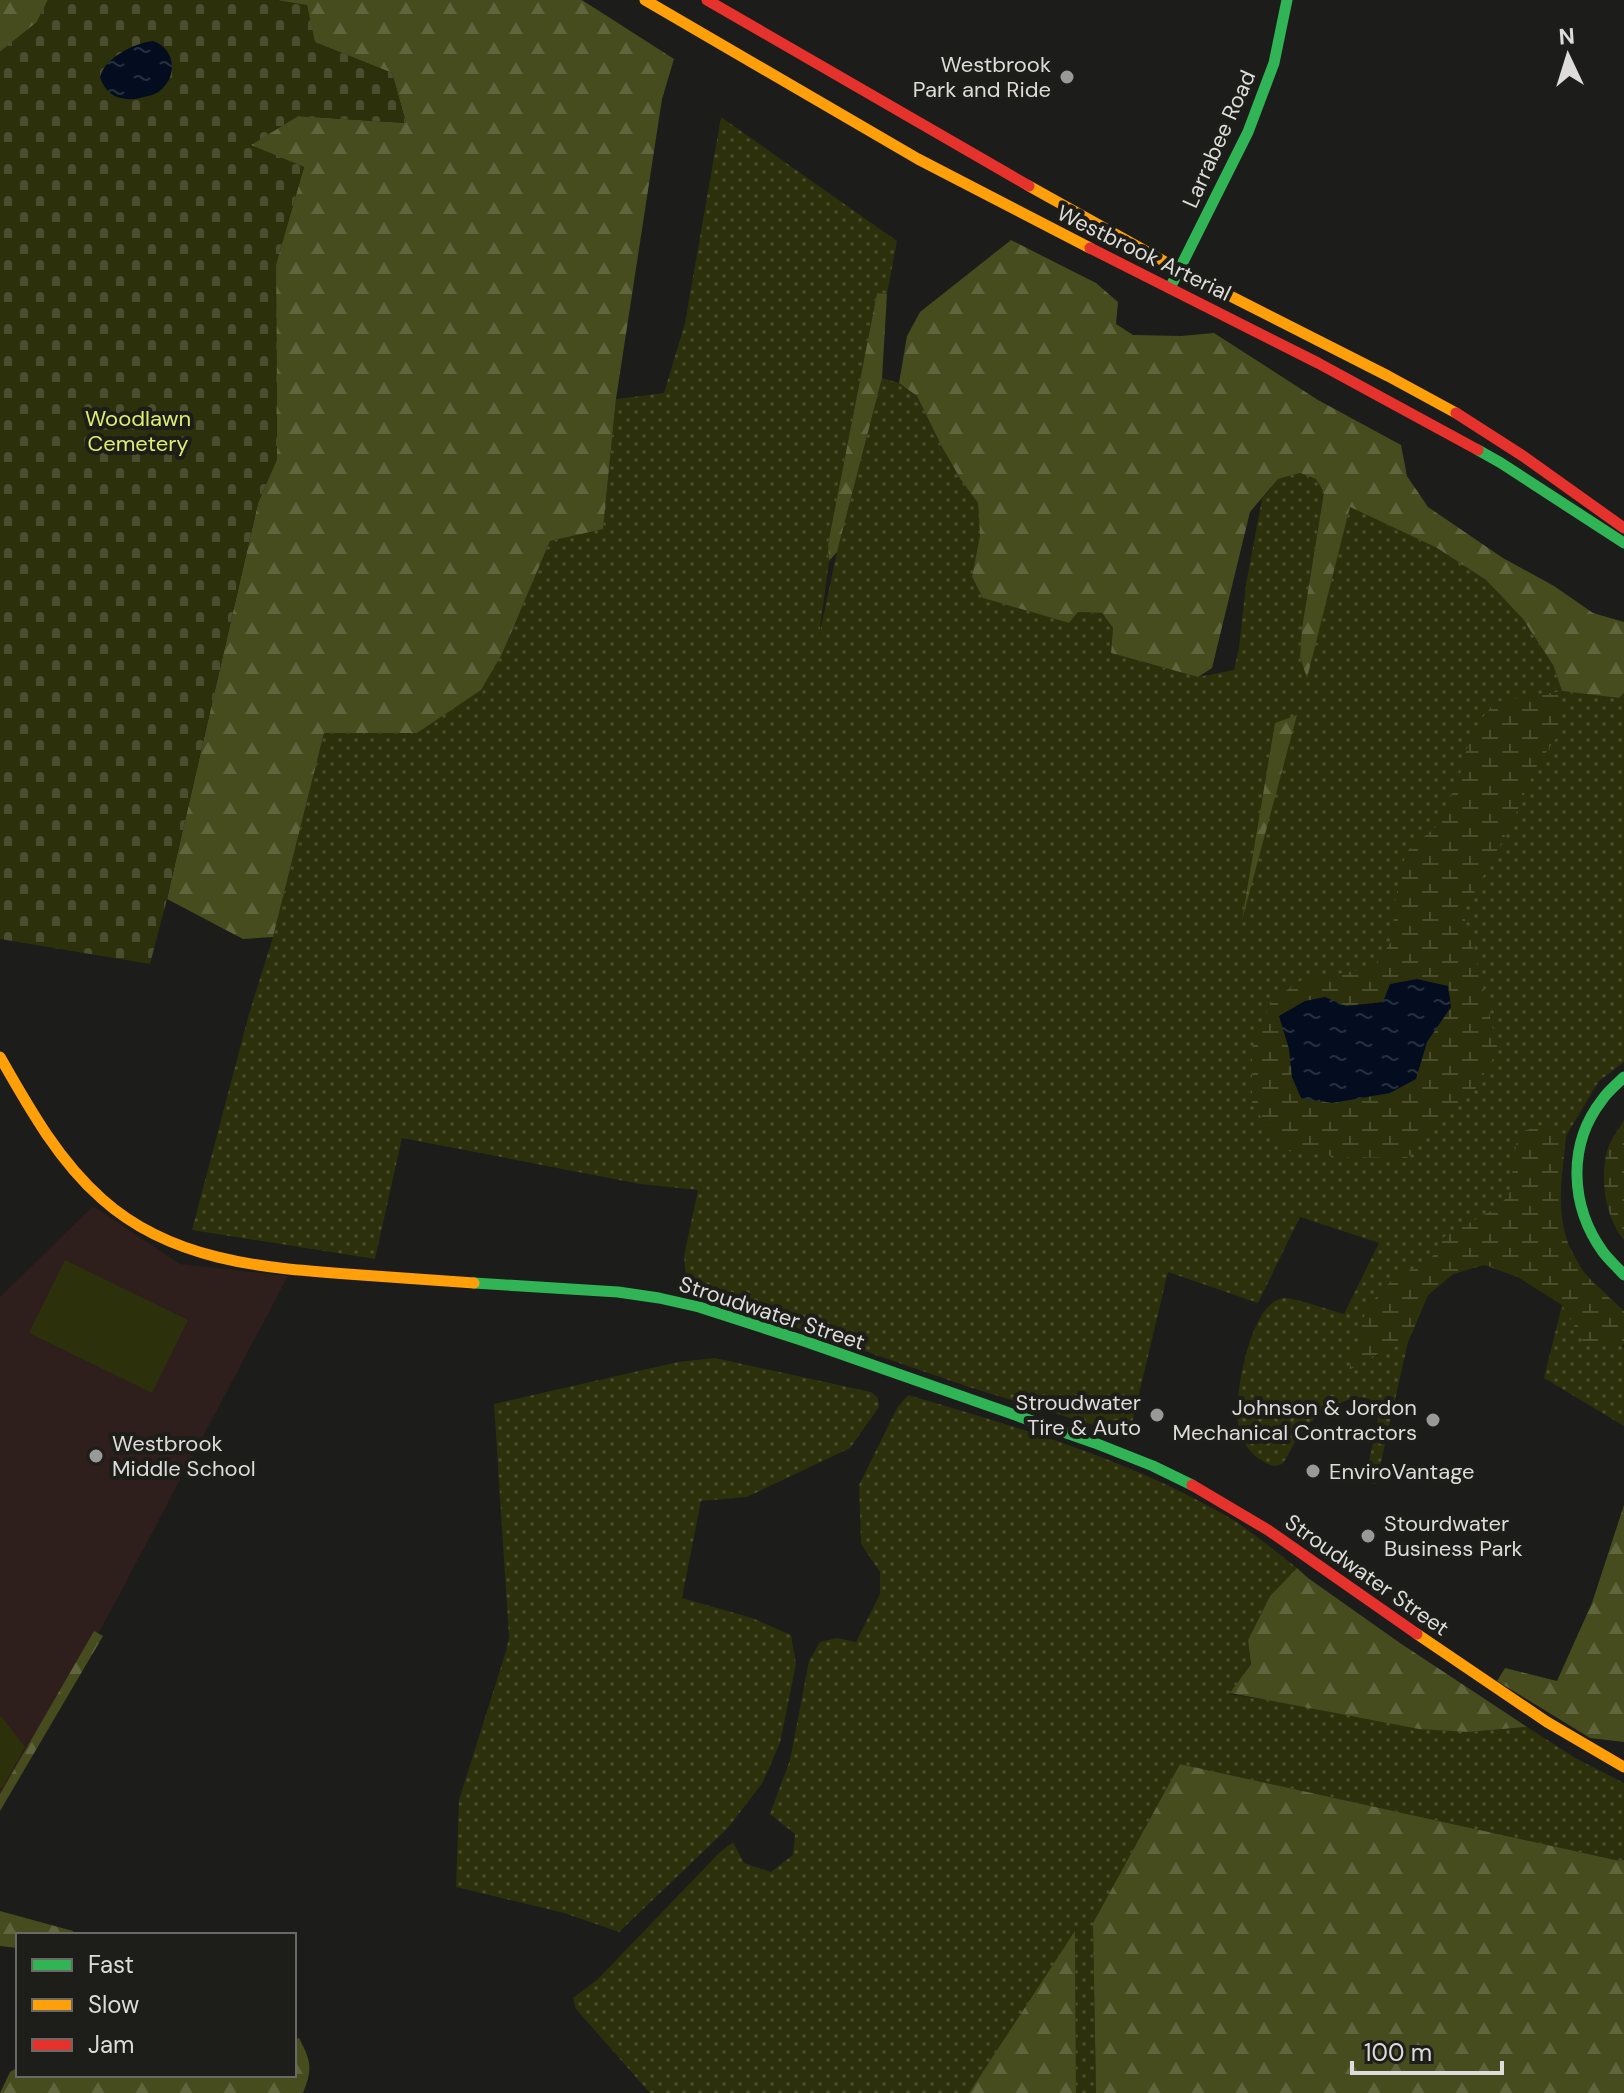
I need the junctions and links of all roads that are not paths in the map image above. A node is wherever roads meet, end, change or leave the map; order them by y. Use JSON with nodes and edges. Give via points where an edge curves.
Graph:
{"nodes":[{"id":1,"x":645,"y":0,"type":"edge"},
{"id":2,"x":707,"y":0,"type":"edge"},
{"id":3,"x":1287,"y":0,"type":"edge"},
{"id":4,"x":1179,"y":269,"type":"junction"},
{"id":5,"x":1170,"y":288,"type":"junction"},
{"id":6,"x":1624,"y":528,"type":"edge"},
{"id":7,"x":1624,"y":543,"type":"edge"},
{"id":8,"x":0,"y":1057,"type":"edge"},
{"id":9,"x":1624,"y":1077,"type":"edge"},
{"id":10,"x":1624,"y":1087,"type":"edge"},
{"id":11,"x":1624,"y":1264,"type":"edge"},
{"id":12,"x":1624,"y":1275,"type":"edge"},
{"id":13,"x":1624,"y":1767,"type":"edge"}],
"edges":[{"from":1,"to":5,"type":"main road","name":"Westbrook Arterial","via":[[918,159]]},
{"from":2,"to":4,"type":"main road","name":"Westbrook Arterial"},
{"from":3,"to":4,"type":"main road","name":"Larrabee Road","via":[[1274,63],[1252,121]]},
{"from":4,"to":5,"type":"main road","name":"Larrabee Road"},
{"from":4,"to":6,"type":"main road","name":"Westbrook Arterial","via":[[1417,391]]},
{"from":5,"to":7,"type":"main road","name":"Westbrook Arterial","via":[[1501,463]]},
{"from":8,"to":13,"type":"main road","name":"Stroudwater Street","via":[[64,1158],[92,1190],[126,1219],[182,1248],[253,1265],[624,1294],[695,1306],[1114,1451],[1192,1485],[1270,1532],[1533,1713]]},
{"from":9,"to":12,"type":"main road","via":[[1586,1128],[1576,1175],[1590,1233]]},
{"from":10,"to":11,"type":"main road","via":[[1593,1129],[1584,1175],[1594,1223]]}]}
